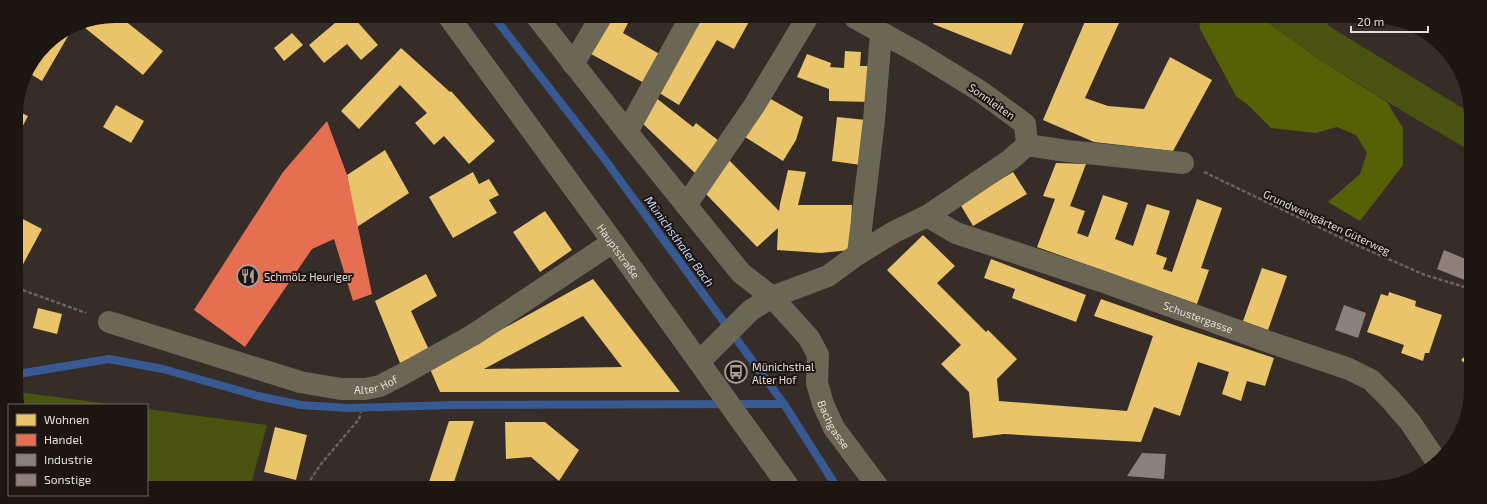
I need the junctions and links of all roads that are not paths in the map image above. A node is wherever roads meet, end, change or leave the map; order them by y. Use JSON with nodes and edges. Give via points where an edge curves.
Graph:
{"nodes":[{"id":1,"x":453,"y":23,"type":"edge"},
{"id":2,"x":542,"y":23,"type":"edge"},
{"id":3,"x":598,"y":23,"type":"edge"},
{"id":4,"x":687,"y":23,"type":"edge"},
{"id":5,"x":805,"y":23,"type":"edge"},
{"id":6,"x":864,"y":23,"type":"edge"},
{"id":7,"x":881,"y":33,"type":"junction"},
{"id":8,"x":574,"y":64,"type":"junction"},
{"id":9,"x":627,"y":132,"type":"junction"},
{"id":10,"x":1027,"y":144,"type":"junction"},
{"id":11,"x":1183,"y":163,"type":"road end"},
{"id":12,"x":686,"y":206,"type":"junction"},
{"id":13,"x":927,"y":216,"type":"junction"},
{"id":14,"x":613,"y":242,"type":"junction"},
{"id":15,"x":858,"y":254,"type":"junction"},
{"id":16,"x":772,"y":297,"type":"junction"},
{"id":17,"x":109,"y":322,"type":"road end"},
{"id":18,"x":699,"y":362,"type":"junction"},
{"id":19,"x":1434,"y":457,"type":"edge"},
{"id":20,"x":784,"y":481,"type":"edge"},
{"id":21,"x":874,"y":481,"type":"edge"}],
"edges":[{"from":1,"to":14,"type":"street","name":"Hauptstraße"},
{"from":2,"to":8,"type":"street"},
{"from":3,"to":8,"type":"street"},
{"from":4,"to":9,"type":"street"},
{"from":5,"to":12,"type":"street","via":[[754,106]]},
{"from":6,"to":7,"type":"street","name":"Sonnleiten"},
{"from":7,"to":10,"type":"street","name":"Sonnleiten","via":[[980,91],[1025,124]]},
{"from":7,"to":15,"type":"street","via":[[874,120]]},
{"from":8,"to":9,"type":"street"},
{"from":9,"to":12,"type":"street"},
{"from":10,"to":11,"type":"street"},
{"from":10,"to":13,"type":"street","via":[[1010,160]]},
{"from":12,"to":16,"type":"street","via":[[741,273]]},
{"from":13,"to":15,"type":"street"},
{"from":13,"to":19,"type":"street","name":"Schustergasse","via":[[956,233],[1101,281],[1349,369],[1371,380],[1390,399],[1410,422]]},
{"from":14,"to":17,"type":"street","name":"Alter Hof","via":[[474,335],[380,386],[365,389],[341,389],[300,382]]},
{"from":14,"to":18,"type":"street","name":"Hauptstraße"},
{"from":15,"to":16,"type":"street","via":[[828,276]]},
{"from":16,"to":18,"type":"street","via":[[751,310]]},
{"from":16,"to":21,"type":"street","name":"Bachgasse","via":[[809,338],[818,355],[817,384],[823,404],[834,428]]},
{"from":18,"to":20,"type":"street","name":"Hauptstraße"}]}
